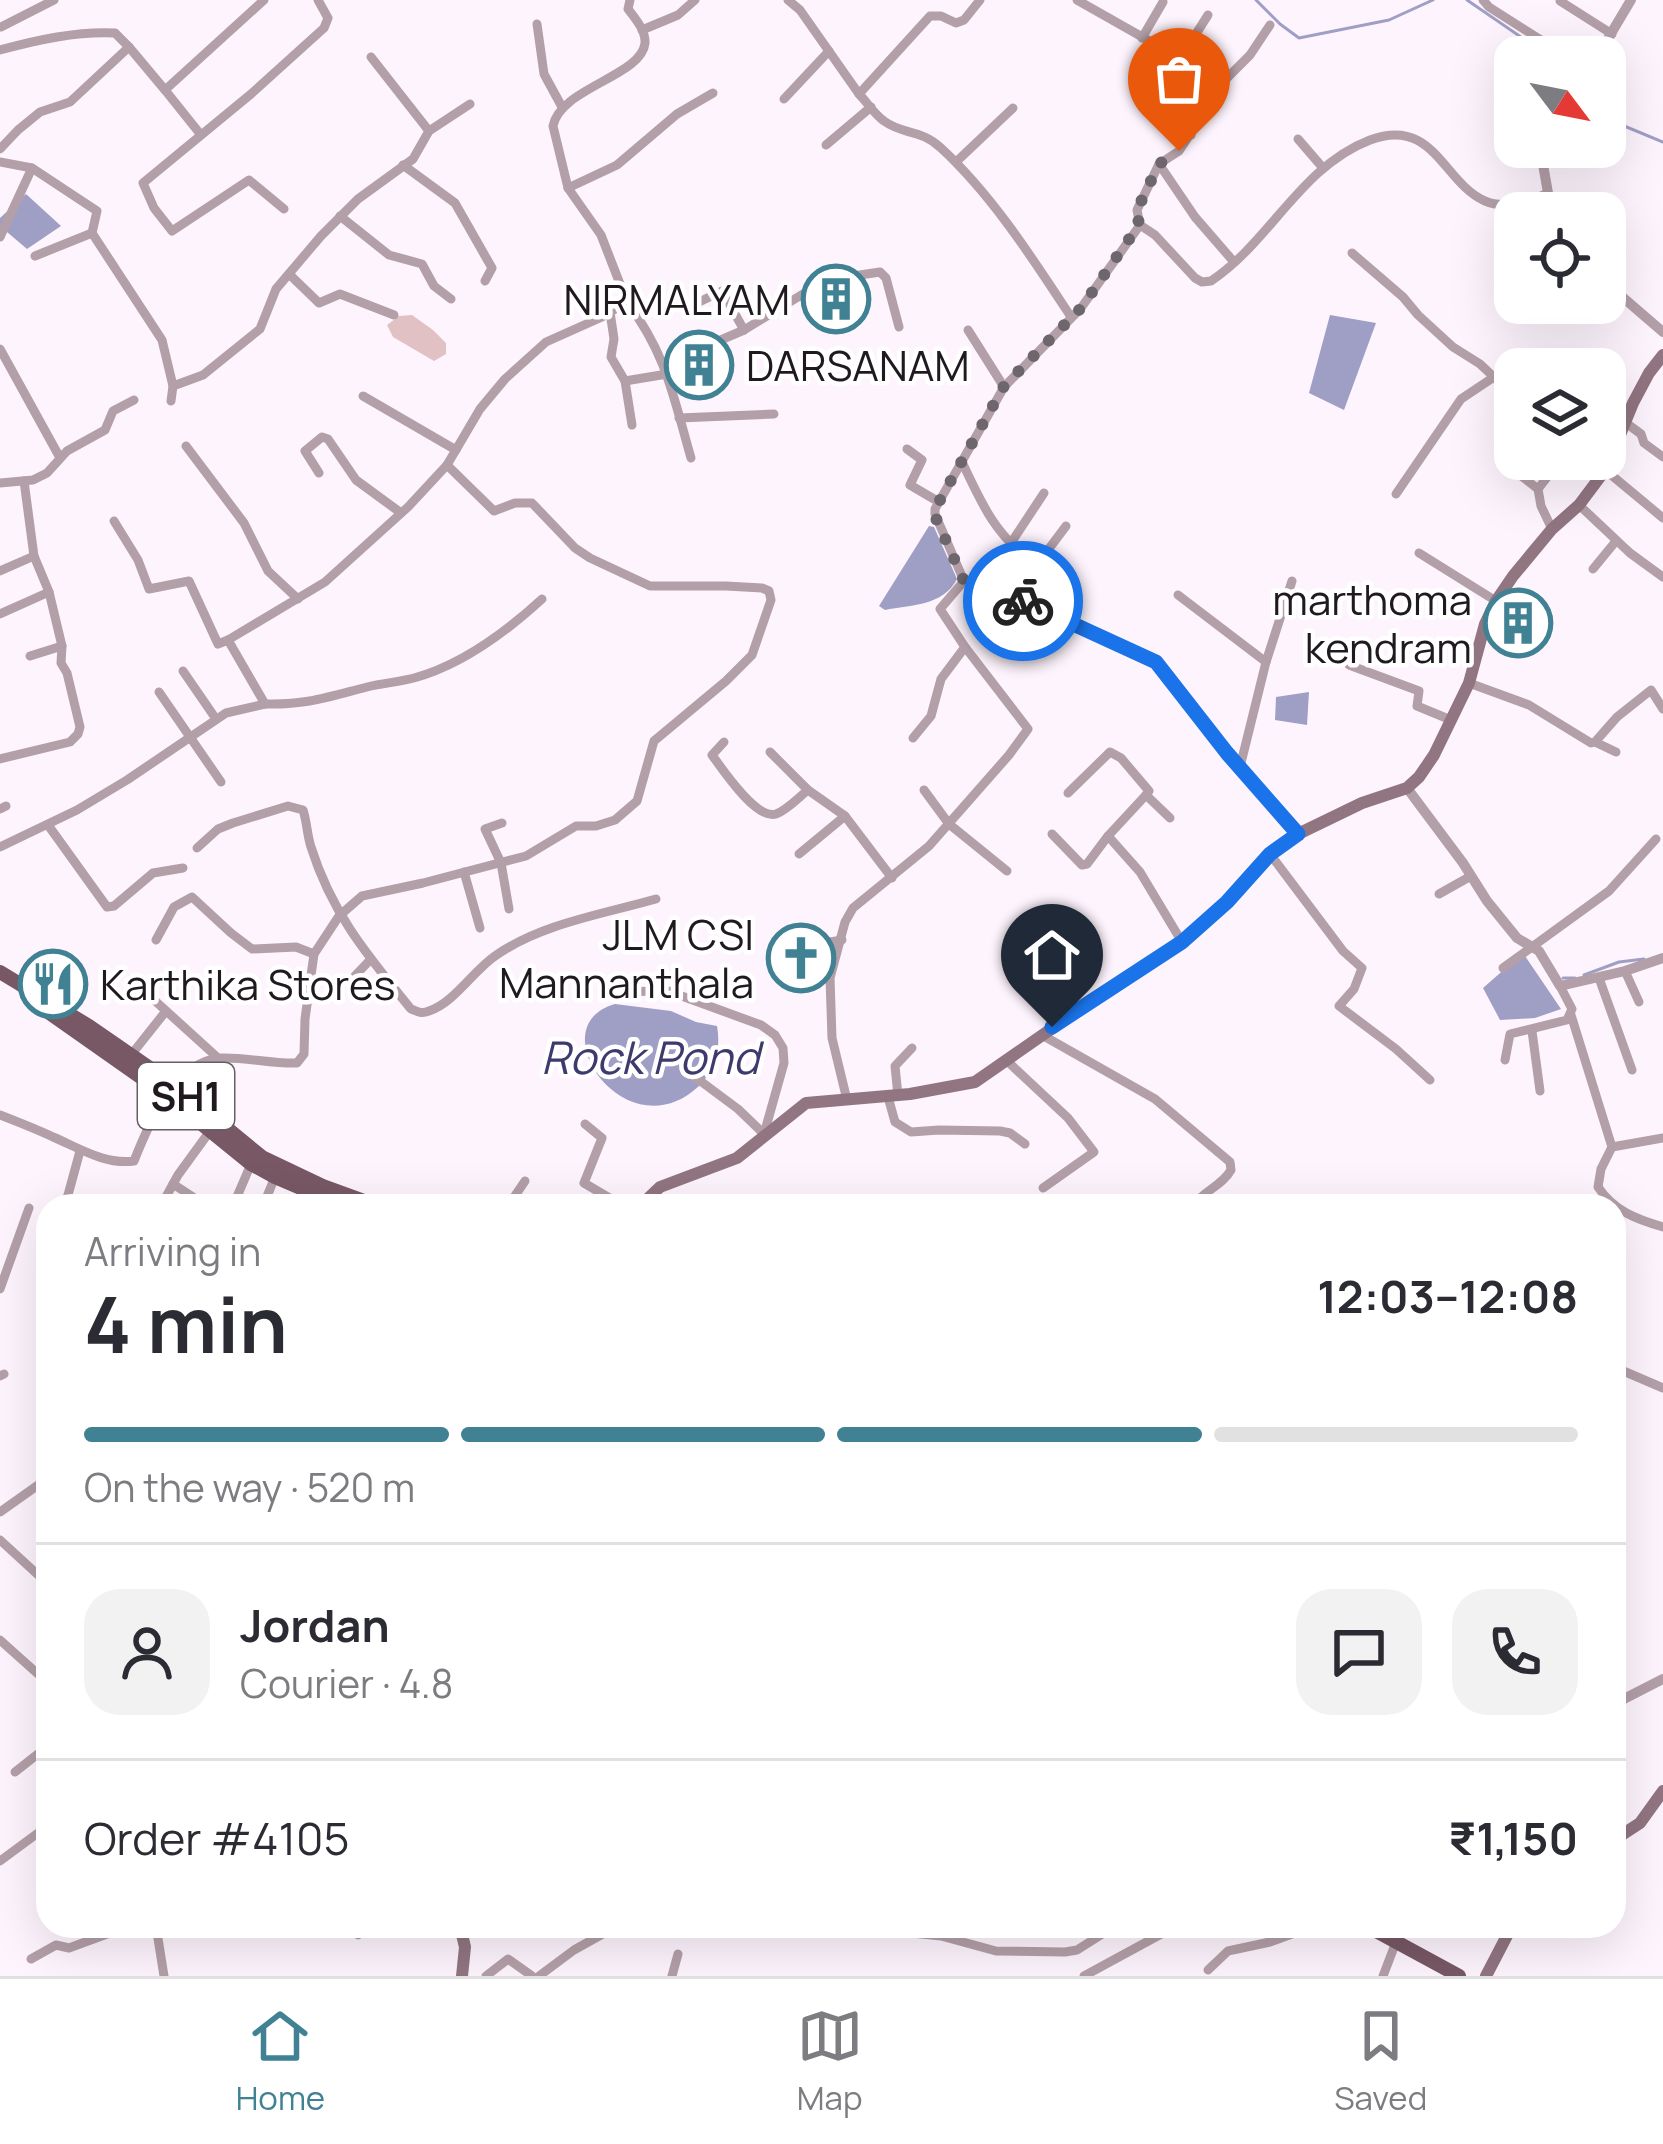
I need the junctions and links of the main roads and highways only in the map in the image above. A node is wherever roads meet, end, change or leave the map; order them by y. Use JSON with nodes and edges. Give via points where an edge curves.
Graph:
{"nodes":[{"id":1,"x":1663,"y":355,"type":"edge"},
{"id":2,"x":0,"y":972,"type":"edge"},
{"id":3,"x":0,"y":983,"type":"edge"},
{"id":4,"x":169,"y":1090,"type":"junction"},
{"id":5,"x":313,"y":1194,"type":"edge"},
{"id":6,"x":315,"y":1194,"type":"edge"},
{"id":7,"x":653,"y":1194,"type":"edge"},
{"id":8,"x":1663,"y":1791,"type":"edge"},
{"id":9,"x":1626,"y":1832,"type":"edge"},
{"id":10,"x":462,"y":1938,"type":"edge"},
{"id":11,"x":1390,"y":1938,"type":"edge"},
{"id":12,"x":1506,"y":1938,"type":"edge"},
{"id":13,"x":462,"y":1976,"type":"edge"},
{"id":14,"x":1459,"y":1976,"type":"edge"},
{"id":15,"x":1486,"y":1976,"type":"edge"}],
"edges":[{"from":1,"to":7,"type":"main road","via":[[1606,469],[1496,602],[1469,683],[1426,768],[1407,788],[1298,834],[1182,942],[975,1082],[806,1103],[736,1157]]},
{"from":2,"to":4,"type":"main road","number":"SH1","via":[[89,1026]]},
{"from":3,"to":4,"type":"main road","number":"SH1"},
{"from":4,"to":5,"type":"main road","number":"SH1","via":[[250,1164]]},
{"from":4,"to":6,"type":"main road","number":"SH1"},
{"from":8,"to":9,"type":"main road"},
{"from":10,"to":13,"type":"main road"},
{"from":11,"to":14,"type":"main road"},
{"from":12,"to":15,"type":"main road"}]}
